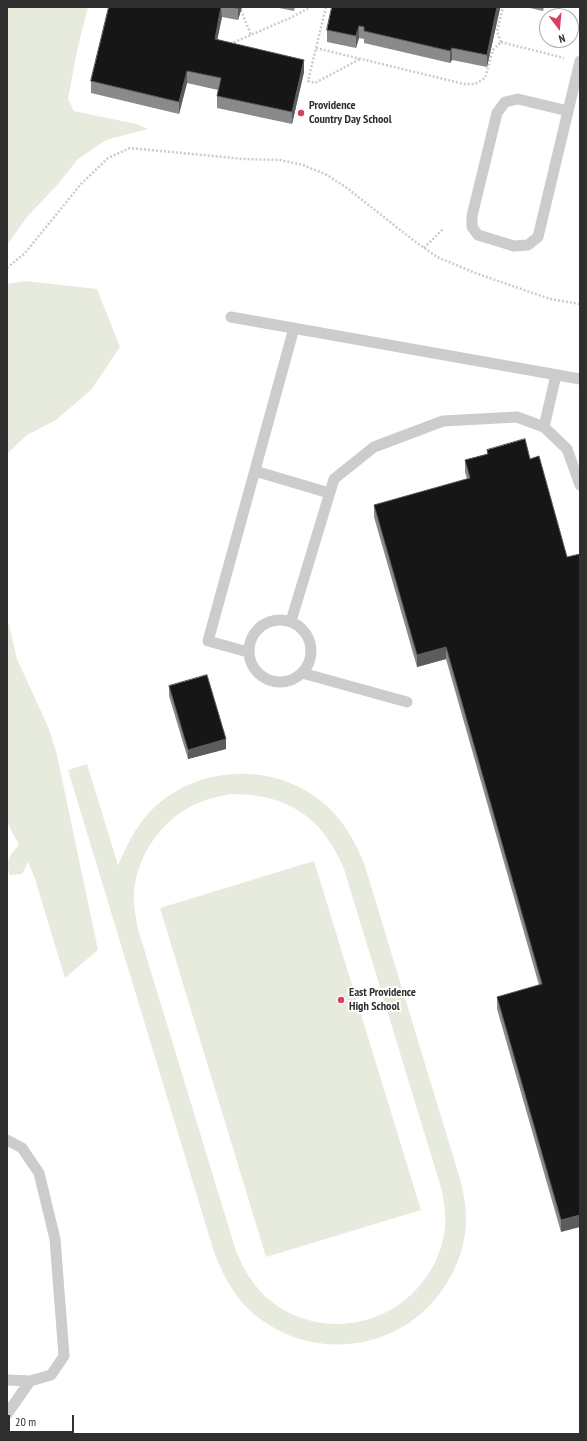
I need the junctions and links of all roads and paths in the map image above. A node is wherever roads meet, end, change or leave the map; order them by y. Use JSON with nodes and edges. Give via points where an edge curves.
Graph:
{"nodes":[{"id":1,"x":311,"y":7,"type":"edge"},
{"id":2,"x":326,"y":7,"type":"edge"},
{"id":3,"x":502,"y":7,"type":"edge"},
{"id":4,"x":241,"y":10,"type":"dead end"},
{"id":5,"x":251,"y":35,"type":"junction"},
{"id":6,"x":502,"y":42,"type":"junction"},
{"id":7,"x":229,"y":44,"type":"edge"},
{"id":8,"x":316,"y":48,"type":"junction"},
{"id":9,"x":360,"y":59,"type":"junction"},
{"id":10,"x":575,"y":60,"type":"edge"},
{"id":11,"x":568,"y":112,"type":"junction"},
{"id":12,"x":442,"y":229,"type":"dead end"},
{"id":13,"x":424,"y":248,"type":"junction"},
{"id":14,"x":7,"y":268,"type":"edge"},
{"id":15,"x":580,"y":304,"type":"edge"},
{"id":16,"x":231,"y":317,"type":"dead end"},
{"id":17,"x":294,"y":328,"type":"junction"},
{"id":18,"x":556,"y":375,"type":"junction"},
{"id":19,"x":580,"y":379,"type":"edge"},
{"id":20,"x":544,"y":427,"type":"junction"},
{"id":21,"x":255,"y":471,"type":"junction"},
{"id":22,"x":580,"y":485,"type":"edge"},
{"id":23,"x":330,"y":493,"type":"junction"},
{"id":24,"x":291,"y":621,"type":"junction"},
{"id":25,"x":248,"y":652,"type":"junction"},
{"id":26,"x":302,"y":673,"type":"junction"},
{"id":27,"x":407,"y":702,"type":"dead end"},
{"id":28,"x":7,"y":1140,"type":"edge"},
{"id":29,"x":7,"y":1380,"type":"edge"},
{"id":30,"x":30,"y":1381,"type":"junction"},
{"id":31,"x":7,"y":1414,"type":"edge"}],
"edges":[{"from":1,"to":5,"type":"path"},
{"from":2,"to":8,"type":"path"},
{"from":3,"to":6,"type":"path","via":[[497,31]]},
{"from":4,"to":5,"type":"path"},
{"from":5,"to":7,"type":"path"},
{"from":6,"to":9,"type":"path","via":[[493,50],[485,78],[475,84],[464,84]]},
{"from":6,"to":10,"type":"path"},
{"from":8,"to":9,"type":"path"},
{"from":8,"to":9,"type":"path","via":[[308,81],[314,83]]},
{"from":10,"to":11,"type":"lane"},
{"from":11,"to":11,"type":"lane","via":[[538,237],[528,245],[514,246],[478,235],[472,227],[472,216],[498,112],[505,102],[518,99]]},
{"from":12,"to":13,"type":"path"},
{"from":13,"to":14,"type":"path","via":[[347,188],[327,175],[303,165],[280,160],[130,148],[108,158],[81,184],[25,253]]},
{"from":13,"to":15,"type":"path","via":[[437,257],[478,274],[550,299]]},
{"from":16,"to":17,"type":"lane"},
{"from":17,"to":18,"type":"lane"},
{"from":17,"to":21,"type":"lane"},
{"from":18,"to":19,"type":"lane"},
{"from":18,"to":20,"type":"lane"},
{"from":20,"to":22,"type":"lane","via":[[567,449]]},
{"from":20,"to":23,"type":"lane","via":[[517,417],[443,421],[374,447],[334,480]]},
{"from":21,"to":23,"type":"lane"},
{"from":21,"to":25,"type":"lane","via":[[208,640]]},
{"from":23,"to":24,"type":"lane"},
{"from":24,"to":25,"type":"lane","via":[[271,620],[261,625],[249,642]]},
{"from":24,"to":26,"type":"lane","via":[[307,635],[311,644],[311,655]]},
{"from":25,"to":26,"type":"lane","via":[[255,671],[273,682],[294,679]]},
{"from":26,"to":27,"type":"lane"},
{"from":28,"to":30,"type":"lane","via":[[22,1148],[39,1173],[55,1239],[64,1356],[51,1374]]},
{"from":29,"to":30,"type":"lane"},
{"from":30,"to":31,"type":"lane"}]}
